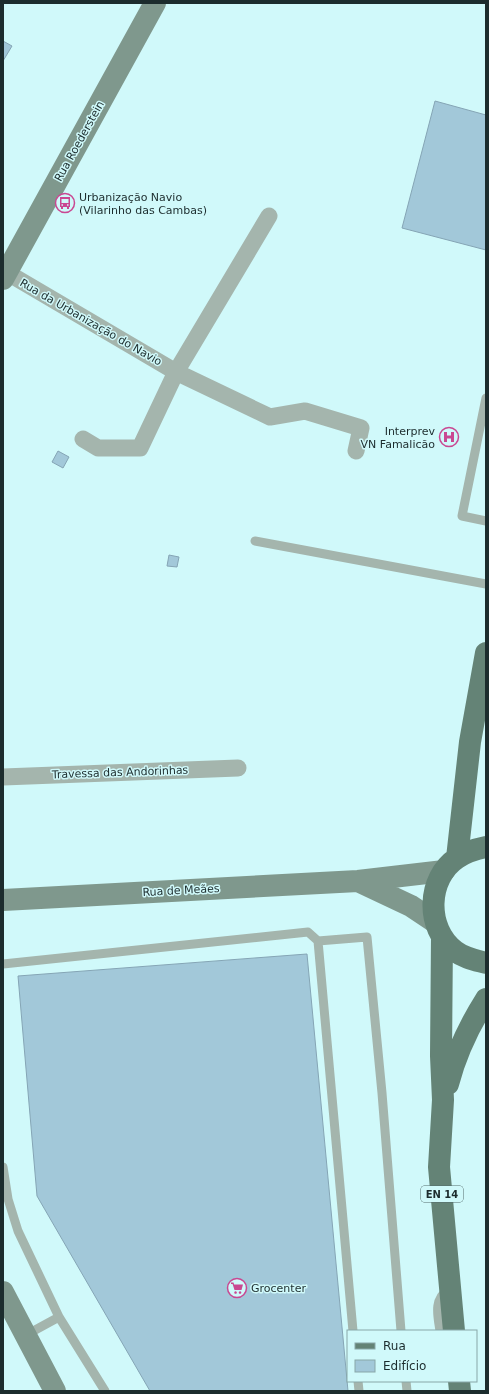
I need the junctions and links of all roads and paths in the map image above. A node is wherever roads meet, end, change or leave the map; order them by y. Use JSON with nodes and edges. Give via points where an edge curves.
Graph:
{"nodes":[{"id":1,"x":155,"y":3,"type":"edge"},
{"id":2,"x":269,"y":216,"type":"dead end"},
{"id":3,"x":5,"y":275,"type":"edge"},
{"id":4,"x":176,"y":372,"type":"junction"},
{"id":5,"x":486,"y":398,"type":"edge"},
{"id":6,"x":82,"y":439,"type":"dead end"},
{"id":7,"x":356,"y":452,"type":"dead end"},
{"id":8,"x":486,"y":521,"type":"edge"},
{"id":9,"x":255,"y":541,"type":"dead end"},
{"id":10,"x":486,"y":584,"type":"edge"},
{"id":11,"x":486,"y":653,"type":"edge"},
{"id":12,"x":238,"y":768,"type":"dead end"},
{"id":13,"x":3,"y":777,"type":"edge"},
{"id":14,"x":486,"y":847,"type":"edge"},
{"id":15,"x":450,"y":864,"type":"junction"},
{"id":16,"x":358,"y":881,"type":"junction"},
{"id":17,"x":3,"y":900,"type":"edge"},
{"id":18,"x":439,"y":930,"type":"junction"},
{"id":19,"x":318,"y":941,"type":"junction"},
{"id":20,"x":486,"y":963,"type":"edge"},
{"id":21,"x":3,"y":964,"type":"edge"},
{"id":22,"x":486,"y":999,"type":"edge"},
{"id":23,"x":443,"y":1100,"type":"junction"},
{"id":24,"x":3,"y":1167,"type":"edge"},
{"id":25,"x":450,"y":1288,"type":"junction"},
{"id":26,"x":3,"y":1292,"type":"edge"},
{"id":27,"x":59,"y":1317,"type":"junction"},
{"id":28,"x":353,"y":1330,"type":"edge"},
{"id":29,"x":401,"y":1330,"type":"edge"},
{"id":30,"x":440,"y":1330,"type":"edge"},
{"id":31,"x":454,"y":1330,"type":"edge"},
{"id":32,"x":26,"y":1335,"type":"junction"},
{"id":33,"x":55,"y":1391,"type":"edge"},
{"id":34,"x":105,"y":1391,"type":"edge"}],
"edges":[{"from":1,"to":3,"type":"street","name":"Rua Roederstein"},
{"from":2,"to":4,"type":"street"},
{"from":3,"to":4,"type":"street","name":"Rua da Urbanização do Navio"},
{"from":4,"to":6,"type":"street","via":[[140,448],[98,448]]},
{"from":4,"to":7,"type":"street","name":"Rua da Urbanização do Navio","via":[[270,417],[305,410],[360,428]]},
{"from":5,"to":8,"type":"lane","via":[[462,516]]},
{"from":9,"to":10,"type":"lane"},
{"from":11,"to":15,"type":"main road","number":"EN 14"},
{"from":12,"to":13,"type":"street","name":"Travessa das Andorinhas"},
{"from":14,"to":15,"type":"main road","via":[[473,850]]},
{"from":15,"to":16,"type":"street","name":"Rua de Meães"},
{"from":15,"to":18,"type":"main road","number":"EN 14","via":[[436,886],[433,904]]},
{"from":16,"to":17,"type":"street","name":"Rua de Meães"},
{"from":16,"to":18,"type":"street","name":"Rua de Meães","via":[[410,906]]},
{"from":18,"to":20,"type":"main road","via":[[454,950],[470,959]]},
{"from":18,"to":23,"type":"main road","number":"EN 14"},
{"from":19,"to":21,"type":"lane","via":[[308,932]]},
{"from":19,"to":28,"type":"lane"},
{"from":19,"to":29,"type":"lane","via":[[367,937]]},
{"from":22,"to":23,"type":"main road","number":"EN 14","via":[[455,1059]]},
{"from":23,"to":25,"type":"main road","number":"EN 14","via":[[440,1167]]},
{"from":24,"to":27,"type":"lane","via":[[8,1199],[18,1231]]},
{"from":25,"to":30,"type":"lane","via":[[442,1294],[437,1305]]},
{"from":25,"to":31,"type":"main road","number":"EN 14"},
{"from":26,"to":32,"type":"street"},
{"from":27,"to":32,"type":"lane"},
{"from":27,"to":34,"type":"lane"},
{"from":32,"to":33,"type":"street"}]}
